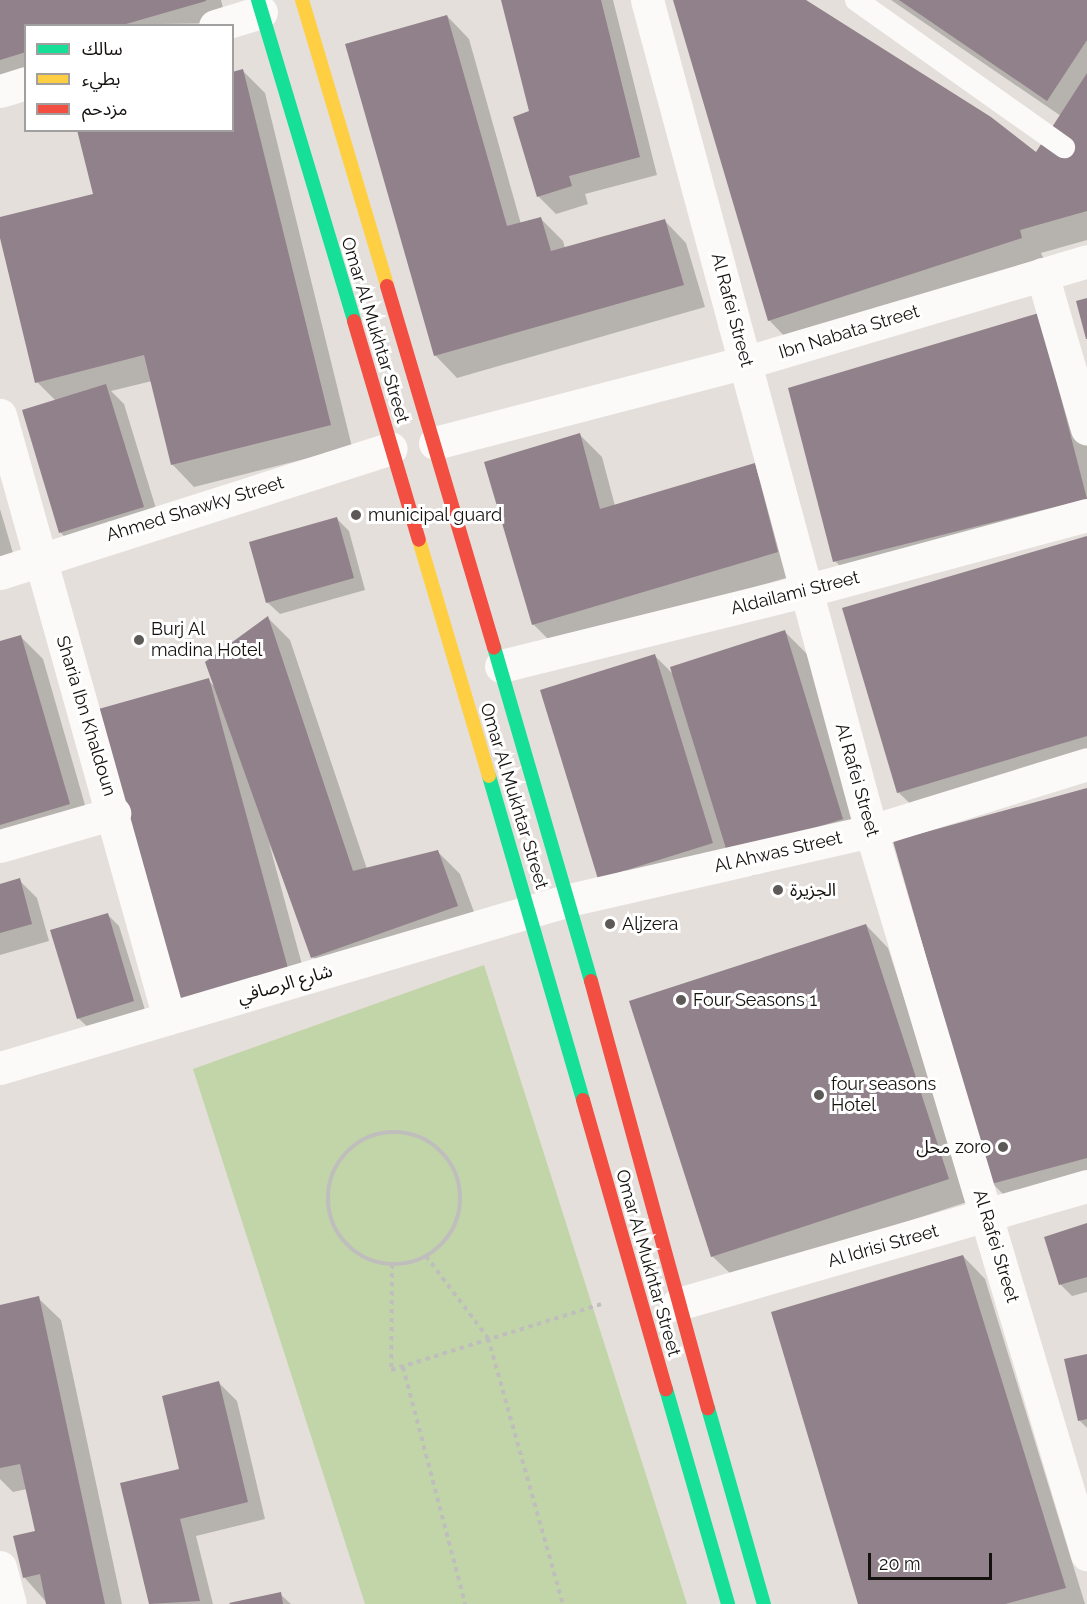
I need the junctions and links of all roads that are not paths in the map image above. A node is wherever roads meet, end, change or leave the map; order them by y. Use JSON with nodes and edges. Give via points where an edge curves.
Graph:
{"nodes":[{"id":1,"x":302,"y":0,"type":"edge"},
{"id":2,"x":647,"y":0,"type":"edge"},
{"id":3,"x":856,"y":0,"type":"edge"},
{"id":4,"x":259,"y":6,"type":"edge"},
{"id":5,"x":219,"y":24,"type":"edge"},
{"id":6,"x":24,"y":84,"type":"edge"},
{"id":7,"x":0,"y":91,"type":"edge"},
{"id":8,"x":1064,"y":147,"type":"dead end"},
{"id":9,"x":1087,"y":261,"type":"edge"},
{"id":10,"x":1042,"y":274,"type":"junction"},
{"id":11,"x":747,"y":362,"type":"junction"},
{"id":12,"x":0,"y":415,"type":"edge"},
{"id":13,"x":1087,"y":429,"type":"edge"},
{"id":14,"x":435,"y":443,"type":"junction"},
{"id":15,"x":391,"y":448,"type":"junction"},
{"id":16,"x":1087,"y":515,"type":"edge"},
{"id":17,"x":39,"y":558,"type":"junction"},
{"id":18,"x":0,"y":573,"type":"edge"},
{"id":19,"x":806,"y":591,"type":"junction"},
{"id":20,"x":501,"y":666,"type":"junction"},
{"id":21,"x":1087,"y":764,"type":"edge"},
{"id":22,"x":114,"y":813,"type":"junction"},
{"id":23,"x":871,"y":831,"type":"junction"},
{"id":24,"x":0,"y":846,"type":"edge"},
{"id":25,"x":569,"y":900,"type":"junction"},
{"id":26,"x":529,"y":911,"type":"junction"},
{"id":27,"x":169,"y":1018,"type":"junction"},
{"id":28,"x":0,"y":1068,"type":"edge"},
{"id":29,"x":1087,"y":1186,"type":"edge"},
{"id":30,"x":987,"y":1216,"type":"junction"},
{"id":31,"x":678,"y":1305,"type":"junction"},
{"id":32,"x":1087,"y":1554,"type":"edge"},
{"id":33,"x":0,"y":1567,"type":"edge"},
{"id":34,"x":10,"y":1604,"type":"edge"},
{"id":35,"x":728,"y":1604,"type":"edge"},
{"id":36,"x":764,"y":1604,"type":"edge"}],
"edges":[{"from":1,"to":14,"type":"main road","name":"Omar Al Mukhtar Street"},
{"from":2,"to":11,"type":"street","name":"Al Rafei Street"},
{"from":3,"to":8,"type":"lane"},
{"from":4,"to":5,"type":"street"},
{"from":4,"to":15,"type":"main road","name":"Omar Al Mukhtar Street"},
{"from":6,"to":7,"type":"street"},
{"from":9,"to":10,"type":"street","name":"Ibn Nabata Street"},
{"from":10,"to":11,"type":"street","name":"Ibn Nabata Street"},
{"from":10,"to":13,"type":"street"},
{"from":11,"to":14,"type":"street","name":"Ibn Nabata Street"},
{"from":11,"to":19,"type":"street","name":"Al Rafei Street"},
{"from":12,"to":17,"type":"street","name":"Sharia Ibn Khaldoun"},
{"from":14,"to":20,"type":"main road","name":"Omar Al Mukhtar Street"},
{"from":15,"to":17,"type":"street","name":"Ahmed Shawky Street"},
{"from":15,"to":26,"type":"main road","name":"Omar Al Mukhtar Street"},
{"from":16,"to":19,"type":"street","name":"Aldailami Street"},
{"from":17,"to":18,"type":"street","name":"Ahmed Shawky Street"},
{"from":17,"to":22,"type":"street","name":"Sharia Ibn Khaldoun"},
{"from":19,"to":20,"type":"street","name":"Aldailami Street"},
{"from":19,"to":23,"type":"street","name":"Al Rafei Street"},
{"from":20,"to":25,"type":"main road","name":"Omar Al Mukhtar Street"},
{"from":21,"to":23,"type":"street","name":"Al Ahwas Street"},
{"from":22,"to":24,"type":"street"},
{"from":22,"to":27,"type":"street","name":"Sharia Ibn Khaldoun"},
{"from":23,"to":25,"type":"street","name":"Al Ahwas Street"},
{"from":23,"to":30,"type":"street","name":"Al Rafei Street"},
{"from":25,"to":26,"type":"street","name":"شارع الرصافي"},
{"from":25,"to":31,"type":"main road","name":"Omar Al Mukhtar Street"},
{"from":26,"to":27,"type":"street","name":"شارع الرصافي"},
{"from":26,"to":35,"type":"main road","name":"Omar Al Mukhtar Street"},
{"from":27,"to":28,"type":"street","name":"شارع الرصافي"},
{"from":29,"to":30,"type":"street","name":"Al Idrisi Street"},
{"from":30,"to":31,"type":"street","name":"Al Idrisi Street"},
{"from":30,"to":32,"type":"street","name":"Al Rafei Street"},
{"from":31,"to":36,"type":"main road","name":"Omar Al Mukhtar Street"},
{"from":33,"to":34,"type":"street"}]}
